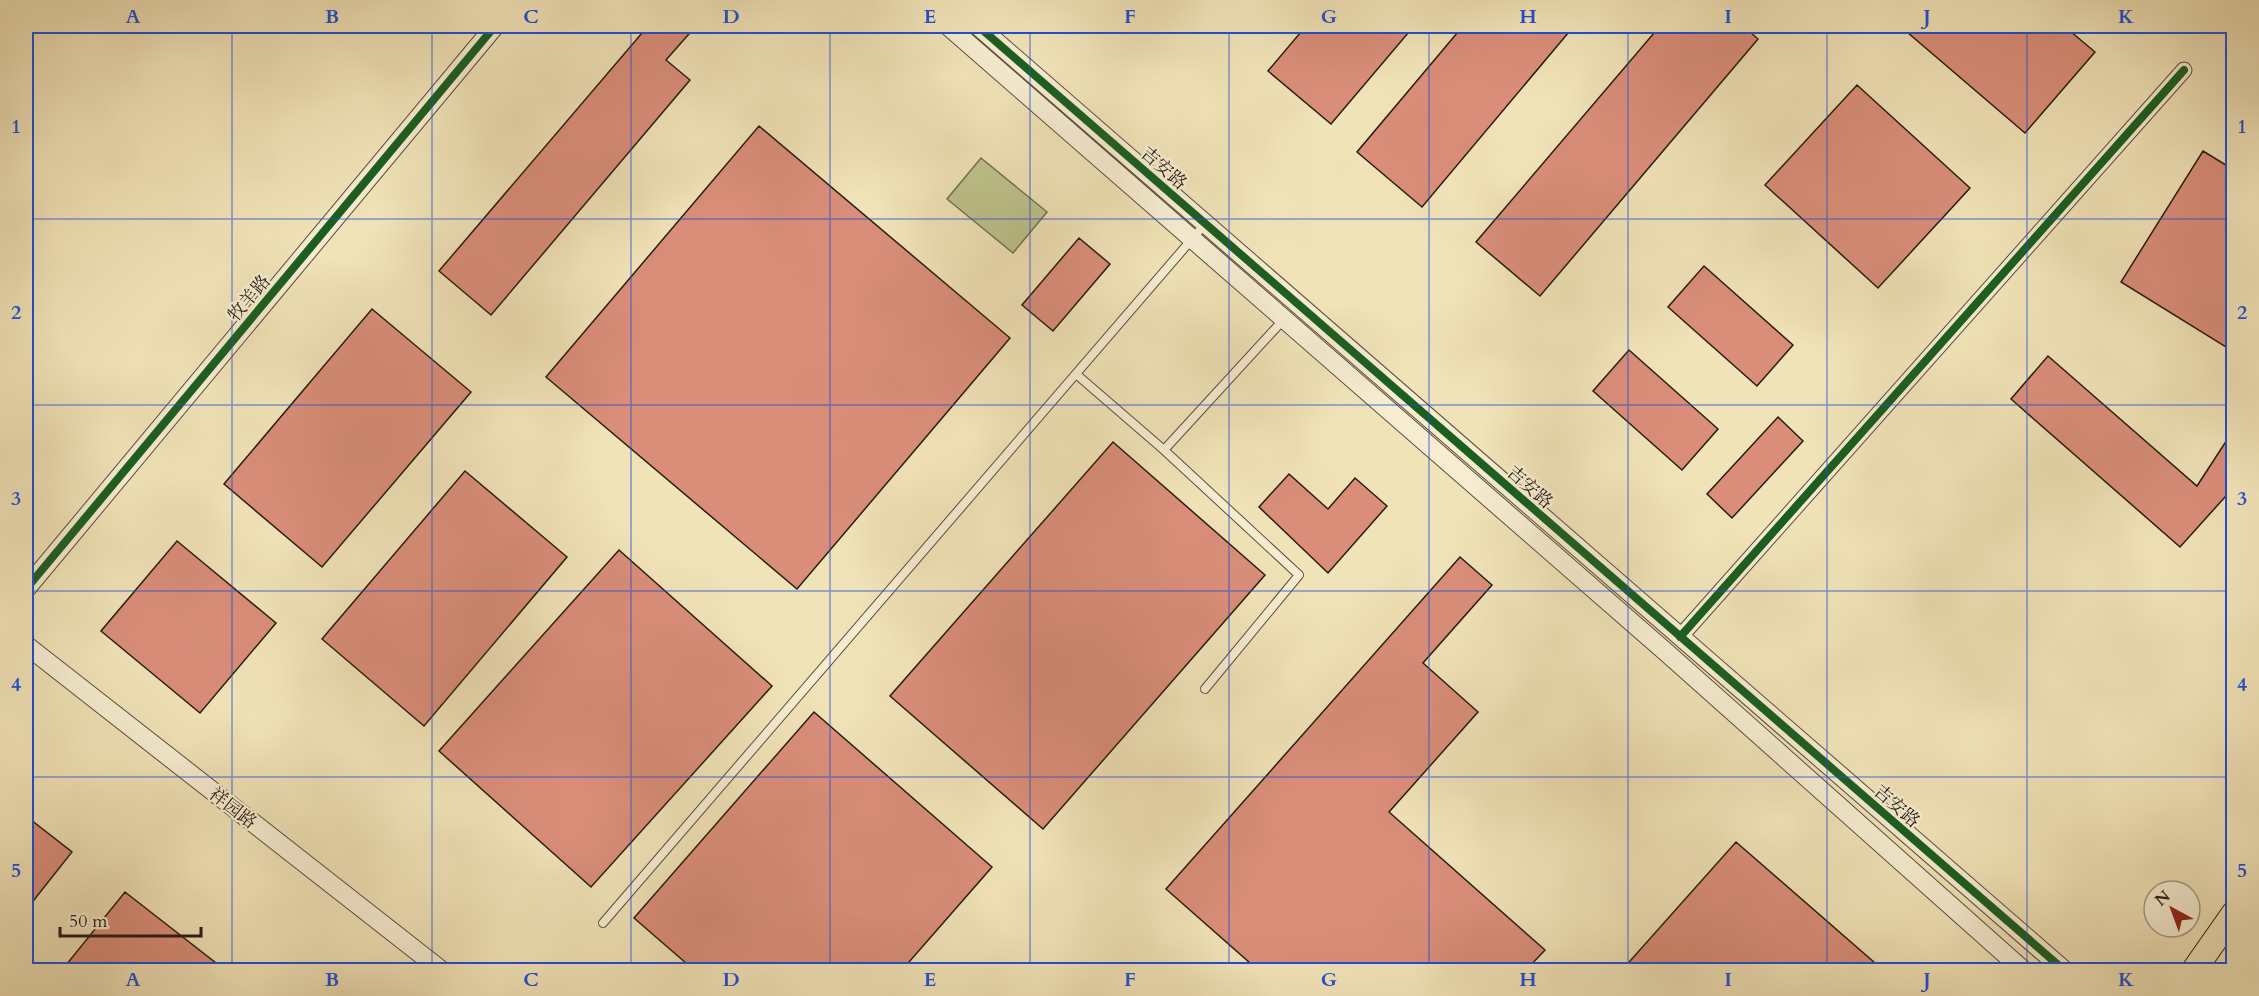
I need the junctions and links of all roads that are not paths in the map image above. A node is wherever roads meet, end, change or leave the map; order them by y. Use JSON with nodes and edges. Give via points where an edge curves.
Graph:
{"nodes":[{"id":1,"x":495,"y":26,"type":"edge"},
{"id":2,"x":948,"y":26,"type":"edge"},
{"id":3,"x":978,"y":26,"type":"edge"},
{"id":4,"x":2184,"y":70,"type":"dead end"},
{"id":5,"x":1205,"y":224,"type":"junction"},
{"id":6,"x":1192,"y":239,"type":"junction"},
{"id":7,"x":1298,"y":304,"type":"junction"},
{"id":8,"x":1284,"y":319,"type":"junction"},
{"id":9,"x":1076,"y":374,"type":"junction"},
{"id":10,"x":1164,"y":450,"type":"junction"},
{"id":11,"x":26,"y":589,"type":"edge"},
{"id":12,"x":1680,"y":637,"type":"junction"},
{"id":13,"x":26,"y":645,"type":"edge"},
{"id":14,"x":1205,"y":689,"type":"dead end"},
{"id":15,"x":2234,"y":913,"type":"edge"},
{"id":16,"x":603,"y":923,"type":"dead end"},
{"id":17,"x":441,"y":970,"type":"edge"},
{"id":18,"x":2023,"y":970,"type":"edge"},
{"id":19,"x":2064,"y":970,"type":"edge"},
{"id":20,"x":2194,"y":970,"type":"edge"}],
"edges":[{"from":1,"to":11,"type":"street","name":"牧羊路"},
{"from":2,"to":6,"type":"street","name":"吉安路"},
{"from":3,"to":5,"type":"street","name":"吉安路"},
{"from":4,"to":12,"type":"street"},
{"from":5,"to":6,"type":"lane"},
{"from":5,"to":7,"type":"street","name":"吉安路"},
{"from":6,"to":8,"type":"street","name":"吉安路"},
{"from":6,"to":9,"type":"lane"},
{"from":7,"to":8,"type":"lane"},
{"from":7,"to":12,"type":"street","name":"吉安路"},
{"from":8,"to":10,"type":"lane"},
{"from":8,"to":18,"type":"street","name":"吉安路"},
{"from":9,"to":10,"type":"lane"},
{"from":9,"to":16,"type":"lane"},
{"from":10,"to":14,"type":"lane","via":[[1299,575]]},
{"from":12,"to":19,"type":"street","name":"吉安路"},
{"from":13,"to":17,"type":"street","name":"祥园路"},
{"from":15,"to":20,"type":"highway"}]}
